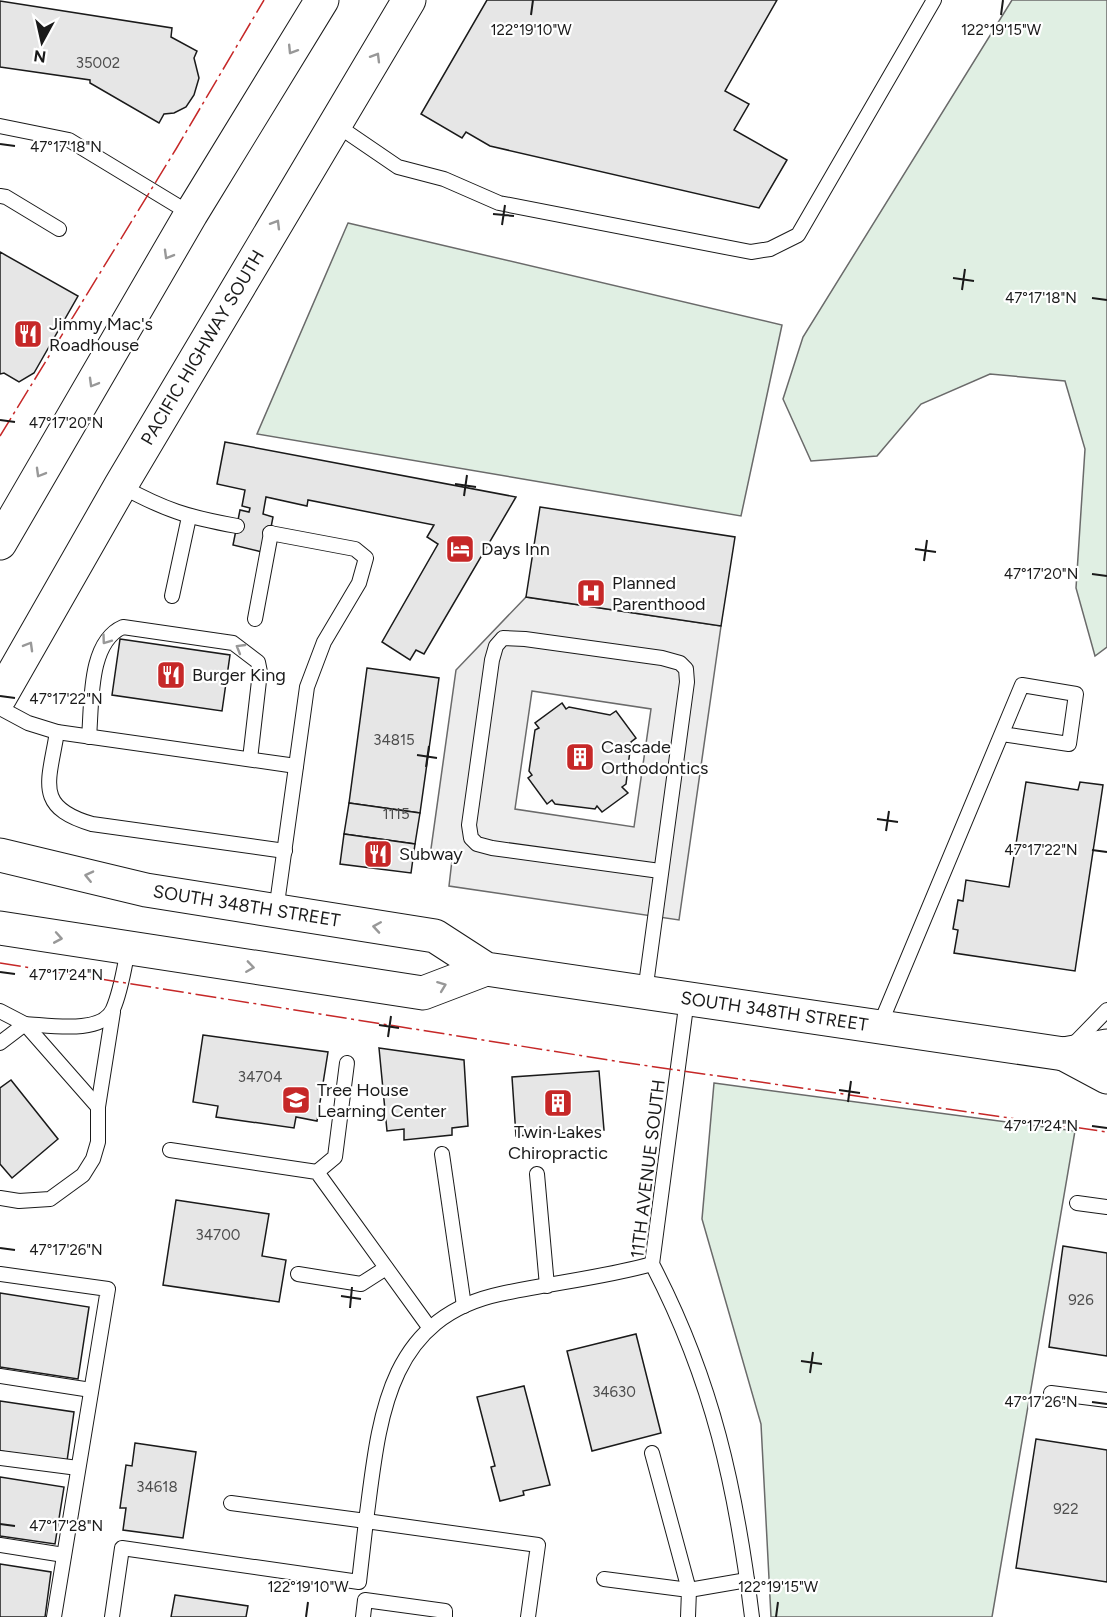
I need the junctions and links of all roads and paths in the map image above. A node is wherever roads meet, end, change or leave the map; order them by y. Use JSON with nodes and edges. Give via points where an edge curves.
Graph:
{"nodes":[{"id":1,"x":322,"y":0,"type":"edge"},
{"id":2,"x":409,"y":0,"type":"edge"},
{"id":3,"x":934,"y":0,"type":"edge"},
{"id":4,"x":335,"y":124,"type":"junction"},
{"id":5,"x":0,"y":126,"type":"edge"},
{"id":6,"x":0,"y":196,"type":"edge"},
{"id":7,"x":191,"y":214,"type":"junction"},
{"id":8,"x":59,"y":229,"type":"dead end"},
{"id":9,"x":121,"y":485,"type":"junction"},
{"id":10,"x":189,"y":518,"type":"junction"},
{"id":11,"x":237,"y":526,"type":"dead end"},
{"id":12,"x":0,"y":543,"type":"edge"},
{"id":13,"x":172,"y":596,"type":"dead end"},
{"id":14,"x":255,"y":620,"type":"dead end"},
{"id":15,"x":0,"y":697,"type":"edge"},
{"id":16,"x":0,"y":708,"type":"edge"},
{"id":17,"x":57,"y":732,"type":"junction"},
{"id":18,"x":1002,"y":734,"type":"junction"},
{"id":19,"x":89,"y":737,"type":"junction"},
{"id":20,"x":250,"y":759,"type":"junction"},
{"id":21,"x":296,"y":766,"type":"junction"},
{"id":22,"x":285,"y":851,"type":"junction"},
{"id":23,"x":0,"y":855,"type":"edge"},
{"id":24,"x":660,"y":871,"type":"junction"},
{"id":25,"x":276,"y":911,"type":"junction"},
{"id":26,"x":0,"y":928,"type":"edge"},
{"id":27,"x":128,"y":950,"type":"junction"},
{"id":28,"x":486,"y":969,"type":"junction"},
{"id":29,"x":645,"y":992,"type":"junction"},
{"id":30,"x":687,"y":999,"type":"junction"},
{"id":31,"x":1107,"y":1010,"type":"edge"},
{"id":32,"x":0,"y":1011,"type":"edge"},
{"id":33,"x":112,"y":1012,"type":"junction"},
{"id":34,"x":25,"y":1024,"type":"junction"},
{"id":35,"x":879,"y":1027,"type":"junction"},
{"id":36,"x":0,"y":1043,"type":"edge"},
{"id":37,"x":1107,"y":1046,"type":"edge"},
{"id":38,"x":1064,"y":1054,"type":"junction"},
{"id":39,"x":347,"y":1063,"type":"dead end"},
{"id":40,"x":1107,"y":1077,"type":"edge"},
{"id":41,"x":98,"y":1107,"type":"junction"},
{"id":42,"x":170,"y":1150,"type":"dead end"},
{"id":43,"x":442,"y":1154,"type":"dead end"},
{"id":44,"x":317,"y":1172,"type":"junction"},
{"id":45,"x":537,"y":1174,"type":"dead end"},
{"id":46,"x":0,"y":1198,"type":"edge"},
{"id":47,"x":1077,"y":1203,"type":"dead end"},
{"id":48,"x":1107,"y":1207,"type":"edge"},
{"id":49,"x":652,"y":1264,"type":"junction"},
{"id":50,"x":386,"y":1268,"type":"junction"},
{"id":51,"x":0,"y":1274,"type":"edge"},
{"id":52,"x":298,"y":1274,"type":"dead end"},
{"id":53,"x":547,"y":1286,"type":"junction"},
{"id":54,"x":464,"y":1306,"type":"junction"},
{"id":55,"x":429,"y":1327,"type":"junction"},
{"id":56,"x":0,"y":1376,"type":"edge"},
{"id":57,"x":91,"y":1390,"type":"junction"},
{"id":58,"x":1051,"y":1393,"type":"dead end"},
{"id":59,"x":1107,"y":1400,"type":"edge"},
{"id":60,"x":652,"y":1453,"type":"dead end"},
{"id":61,"x":0,"y":1458,"type":"edge"},
{"id":62,"x":78,"y":1468,"type":"junction"},
{"id":63,"x":231,"y":1503,"type":"dead end"},
{"id":64,"x":366,"y":1521,"type":"junction"},
{"id":65,"x":0,"y":1545,"type":"edge"},
{"id":66,"x":64,"y":1555,"type":"junction"},
{"id":67,"x":604,"y":1579,"type":"dead end"},
{"id":68,"x":747,"y":1580,"type":"junction"},
{"id":69,"x":359,"y":1582,"type":"junction"},
{"id":70,"x":689,"y":1590,"type":"junction"},
{"id":71,"x":365,"y":1600,"type":"junction"},
{"id":72,"x":54,"y":1617,"type":"edge"},
{"id":73,"x":112,"y":1617,"type":"edge"},
{"id":74,"x":363,"y":1617,"type":"edge"},
{"id":75,"x":445,"y":1617,"type":"edge"},
{"id":76,"x":528,"y":1617,"type":"edge"},
{"id":77,"x":688,"y":1617,"type":"edge"},
{"id":78,"x":752,"y":1617,"type":"edge"}],
"edges":[{"from":1,"to":7,"type":"main road","one_way":true},
{"from":4,"to":2,"type":"main road","name":"PACIFIC HIGHWAY SOUTH","one_way":true},
{"from":3,"to":4,"type":"lane","via":[[798,235],[770,249],[751,252],[499,203],[444,179],[398,167]]},
{"from":9,"to":4,"type":"main road","name":"PACIFIC HIGHWAY SOUTH","one_way":true},
{"from":5,"to":7,"type":"lane","via":[[69,140]]},
{"from":6,"to":8,"type":"lane"},
{"from":7,"to":12,"type":"main road","one_way":true,"via":[[14,508]]},
{"from":9,"to":10,"type":"lane"},
{"from":15,"to":9,"type":"main road","name":"PACIFIC HIGHWAY SOUTH","one_way":true},
{"from":10,"to":11,"type":"lane"},
{"from":10,"to":13,"type":"lane"},
{"from":14,"to":21,"type":"lane","via":[[271,533],[355,549],[366,558],[359,583],[314,665],[307,687]]},
{"from":16,"to":17,"type":"lane"},
{"from":17,"to":19,"type":"lane"},
{"from":17,"to":22,"type":"lane","via":[[50,792],[57,808],[69,817],[92,824]]},
{"from":18,"to":18,"type":"lane","via":[[1022,685],[1076,694],[1069,744]]},
{"from":18,"to":35,"type":"lane"},
{"from":19,"to":20,"type":"lane"},
{"from":20,"to":19,"type":"lane","one_way":true,"via":[[258,662],[233,643],[123,627],[114,631],[98,654]]},
{"from":20,"to":21,"type":"lane"},
{"from":21,"to":22,"type":"lane"},
{"from":22,"to":25,"type":"lane"},
{"from":25,"to":23,"type":"main road","name":"SOUTH 348TH STREET","one_way":true,"via":[[146,890]]},
{"from":24,"to":24,"type":"lane","via":[[687,682],[685,667],[662,658],[503,638],[496,645],[492,660],[469,825],[471,838],[492,848]]},
{"from":24,"to":29,"type":"lane"},
{"from":28,"to":25,"type":"main road","name":"SOUTH 348TH STREET","one_way":true,"via":[[435,936]]},
{"from":26,"to":27,"type":"main road","name":"SOUTH 348TH STREET","one_way":true},
{"from":27,"to":28,"type":"main road","name":"SOUTH 348TH STREET","one_way":true,"via":[[423,993]]},
{"from":27,"to":33,"type":"lane"},
{"from":28,"to":29,"type":"main road","name":"SOUTH 348TH STREET"},
{"from":29,"to":30,"type":"main road","name":"SOUTH 348TH STREET"},
{"from":30,"to":35,"type":"main road","name":"SOUTH 348TH STREET"},
{"from":30,"to":49,"type":"lane","name":"11TH AVENUE SOUTH"},
{"from":31,"to":38,"type":"lane"},
{"from":32,"to":34,"type":"lane"},
{"from":33,"to":34,"type":"lane","via":[[101,1022],[87,1026]]},
{"from":33,"to":41,"type":"lane"},
{"from":34,"to":36,"type":"lane"},
{"from":34,"to":41,"type":"lane"},
{"from":35,"to":38,"type":"main road","name":"SOUTH 348TH STREET"},
{"from":37,"to":38,"type":"main road","name":"SOUTH 348TH STREET"},
{"from":38,"to":40,"type":"main road","name":"SOUTH 348TH STREET"},
{"from":39,"to":44,"type":"lane","via":[[335,1157]]},
{"from":41,"to":46,"type":"lane","via":[[98,1142],[83,1175],[50,1199]]},
{"from":42,"to":44,"type":"lane"},
{"from":43,"to":54,"type":"lane"},
{"from":44,"to":50,"type":"lane"},
{"from":45,"to":53,"type":"lane"},
{"from":47,"to":48,"type":"lane"},
{"from":49,"to":53,"type":"lane"},
{"from":49,"to":68,"type":"lane","name":"11TH AVENUE SOUTH","via":[[698,1365],[719,1429],[735,1495]]},
{"from":50,"to":52,"type":"lane","via":[[361,1284]]},
{"from":50,"to":55,"type":"lane"},
{"from":51,"to":57,"type":"lane","via":[[108,1289]]},
{"from":53,"to":54,"type":"lane","via":[[497,1294]]},
{"from":54,"to":55,"type":"lane"},
{"from":55,"to":64,"type":"lane","via":[[404,1358],[390,1389],[376,1447]]},
{"from":56,"to":57,"type":"lane"},
{"from":57,"to":62,"type":"lane"},
{"from":58,"to":59,"type":"lane"},
{"from":60,"to":70,"type":"lane"},
{"from":61,"to":62,"type":"lane"},
{"from":62,"to":66,"type":"lane"},
{"from":63,"to":64,"type":"lane"},
{"from":64,"to":69,"type":"lane"},
{"from":64,"to":76,"type":"lane","via":[[538,1545]]},
{"from":65,"to":66,"type":"lane"},
{"from":66,"to":72,"type":"lane"},
{"from":67,"to":70,"type":"lane"},
{"from":68,"to":70,"type":"lane"},
{"from":68,"to":78,"type":"lane","name":"11TH AVENUE SOUTH"},
{"from":69,"to":71,"type":"lane"},
{"from":69,"to":73,"type":"lane","via":[[122,1548]]},
{"from":70,"to":77,"type":"lane"},
{"from":71,"to":74,"type":"lane"},
{"from":71,"to":75,"type":"lane","via":[[446,1611]]}]}
